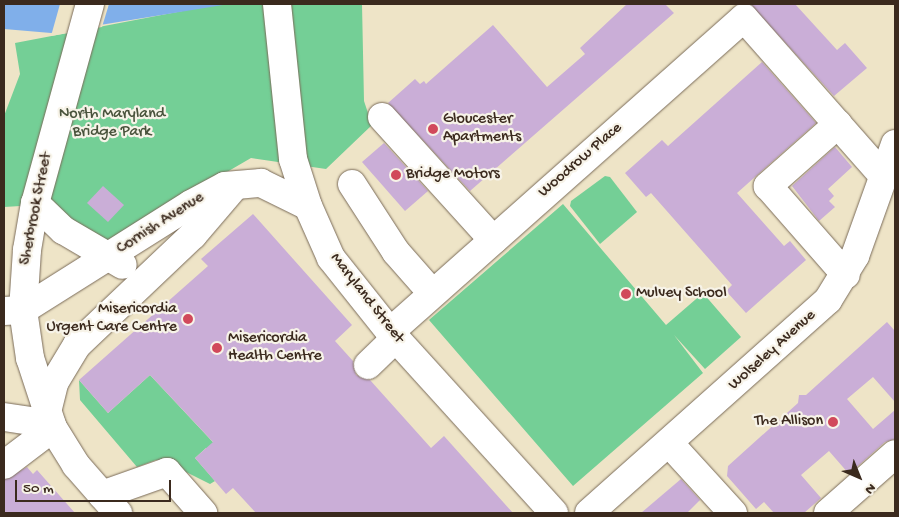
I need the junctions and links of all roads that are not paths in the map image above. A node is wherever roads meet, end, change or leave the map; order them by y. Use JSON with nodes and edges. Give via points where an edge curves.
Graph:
{"nodes":[{"id":1,"x":90,"y":4,"type":"edge"},
{"id":2,"x":277,"y":4,"type":"edge"},
{"id":3,"x":382,"y":117,"type":"dead end"},
{"id":4,"x":838,"y":124,"type":"junction"},
{"id":5,"x":895,"y":144,"type":"edge"},
{"id":6,"x":884,"y":176,"type":"junction"},
{"id":7,"x":240,"y":183,"type":"junction"},
{"id":8,"x":352,"y":184,"type":"dead end"},
{"id":9,"x":36,"y":201,"type":"junction"},
{"id":10,"x":308,"y":206,"type":"junction"},
{"id":11,"x":493,"y":240,"type":"junction"},
{"id":12,"x":109,"y":258,"type":"junction"},
{"id":13,"x":846,"y":274,"type":"junction"},
{"id":14,"x":145,"y":279,"type":"junction"},
{"id":15,"x":432,"y":293,"type":"junction"},
{"id":16,"x":13,"y":310,"type":"edge"},
{"id":17,"x":393,"y":335,"type":"junction"},
{"id":18,"x":368,"y":365,"type":"dead end"},
{"id":19,"x":4,"y":417,"type":"edge"},
{"id":20,"x":50,"y":421,"type":"junction"},
{"id":21,"x":669,"y":443,"type":"junction"},
{"id":22,"x":895,"y":454,"type":"edge"},
{"id":23,"x":4,"y":465,"type":"edge"},
{"id":24,"x":110,"y":504,"type":"edge"},
{"id":25,"x":203,"y":513,"type":"edge"},
{"id":26,"x":554,"y":513,"type":"edge"},
{"id":27,"x":589,"y":513,"type":"edge"},
{"id":28,"x":733,"y":513,"type":"edge"},
{"id":29,"x":828,"y":513,"type":"edge"}],
"edges":[{"from":1,"to":9,"type":"main road","name":"Sherbrook Street"},
{"from":2,"to":10,"type":"main road","name":"Maryland Street","via":[[291,145]]},
{"from":3,"to":11,"type":"main road"},
{"from":4,"to":6,"type":"main road"},
{"from":4,"to":11,"type":"main road","name":"Woodrow Place","via":[[744,18]]},
{"from":4,"to":13,"type":"main road","via":[[768,186]]},
{"from":5,"to":6,"type":"main road","name":"Wolseley Avenue"},
{"from":6,"to":13,"type":"main road","name":"Wolseley Avenue"},
{"from":7,"to":10,"type":"main road","name":"Cornish Avenue","via":[[260,183]]},
{"from":7,"to":12,"type":"main road","name":"Cornish Avenue","via":[[209,193]]},
{"from":7,"to":14,"type":"main road","via":[[226,192],[193,235]]},
{"from":8,"to":15,"type":"main road","via":[[396,252]]},
{"from":9,"to":12,"type":"main road","via":[[63,230]]},
{"from":9,"to":16,"type":"main road","name":"Sherbrook Street"},
{"from":10,"to":17,"type":"main road","name":"Maryland Street","via":[[339,270]]},
{"from":11,"to":15,"type":"main road","name":"Woodrow Place"},
{"from":12,"to":14,"type":"main road"},
{"from":12,"to":16,"type":"main road","name":"Cornish Avenue"},
{"from":13,"to":21,"type":"main road","name":"Wolseley Avenue","via":[[805,324]]},
{"from":14,"to":20,"type":"main road","via":[[95,325],[70,354],[54,383]]},
{"from":15,"to":17,"type":"main road","name":"Woodrow Place"},
{"from":16,"to":20,"type":"main road","name":"Sherbrook Street"},
{"from":17,"to":18,"type":"main road","name":"Woodrow Place"},
{"from":17,"to":26,"type":"main road","name":"Maryland Street"},
{"from":19,"to":20,"type":"main road"},
{"from":20,"to":23,"type":"main road"},
{"from":20,"to":24,"type":"main road","name":"Sherbrook Street","via":[[67,452]]},
{"from":21,"to":27,"type":"main road","name":"Wolseley Avenue"},
{"from":21,"to":28,"type":"main road"},
{"from":22,"to":29,"type":"main road"},
{"from":24,"to":25,"type":"main road","via":[[167,472]]}]}
